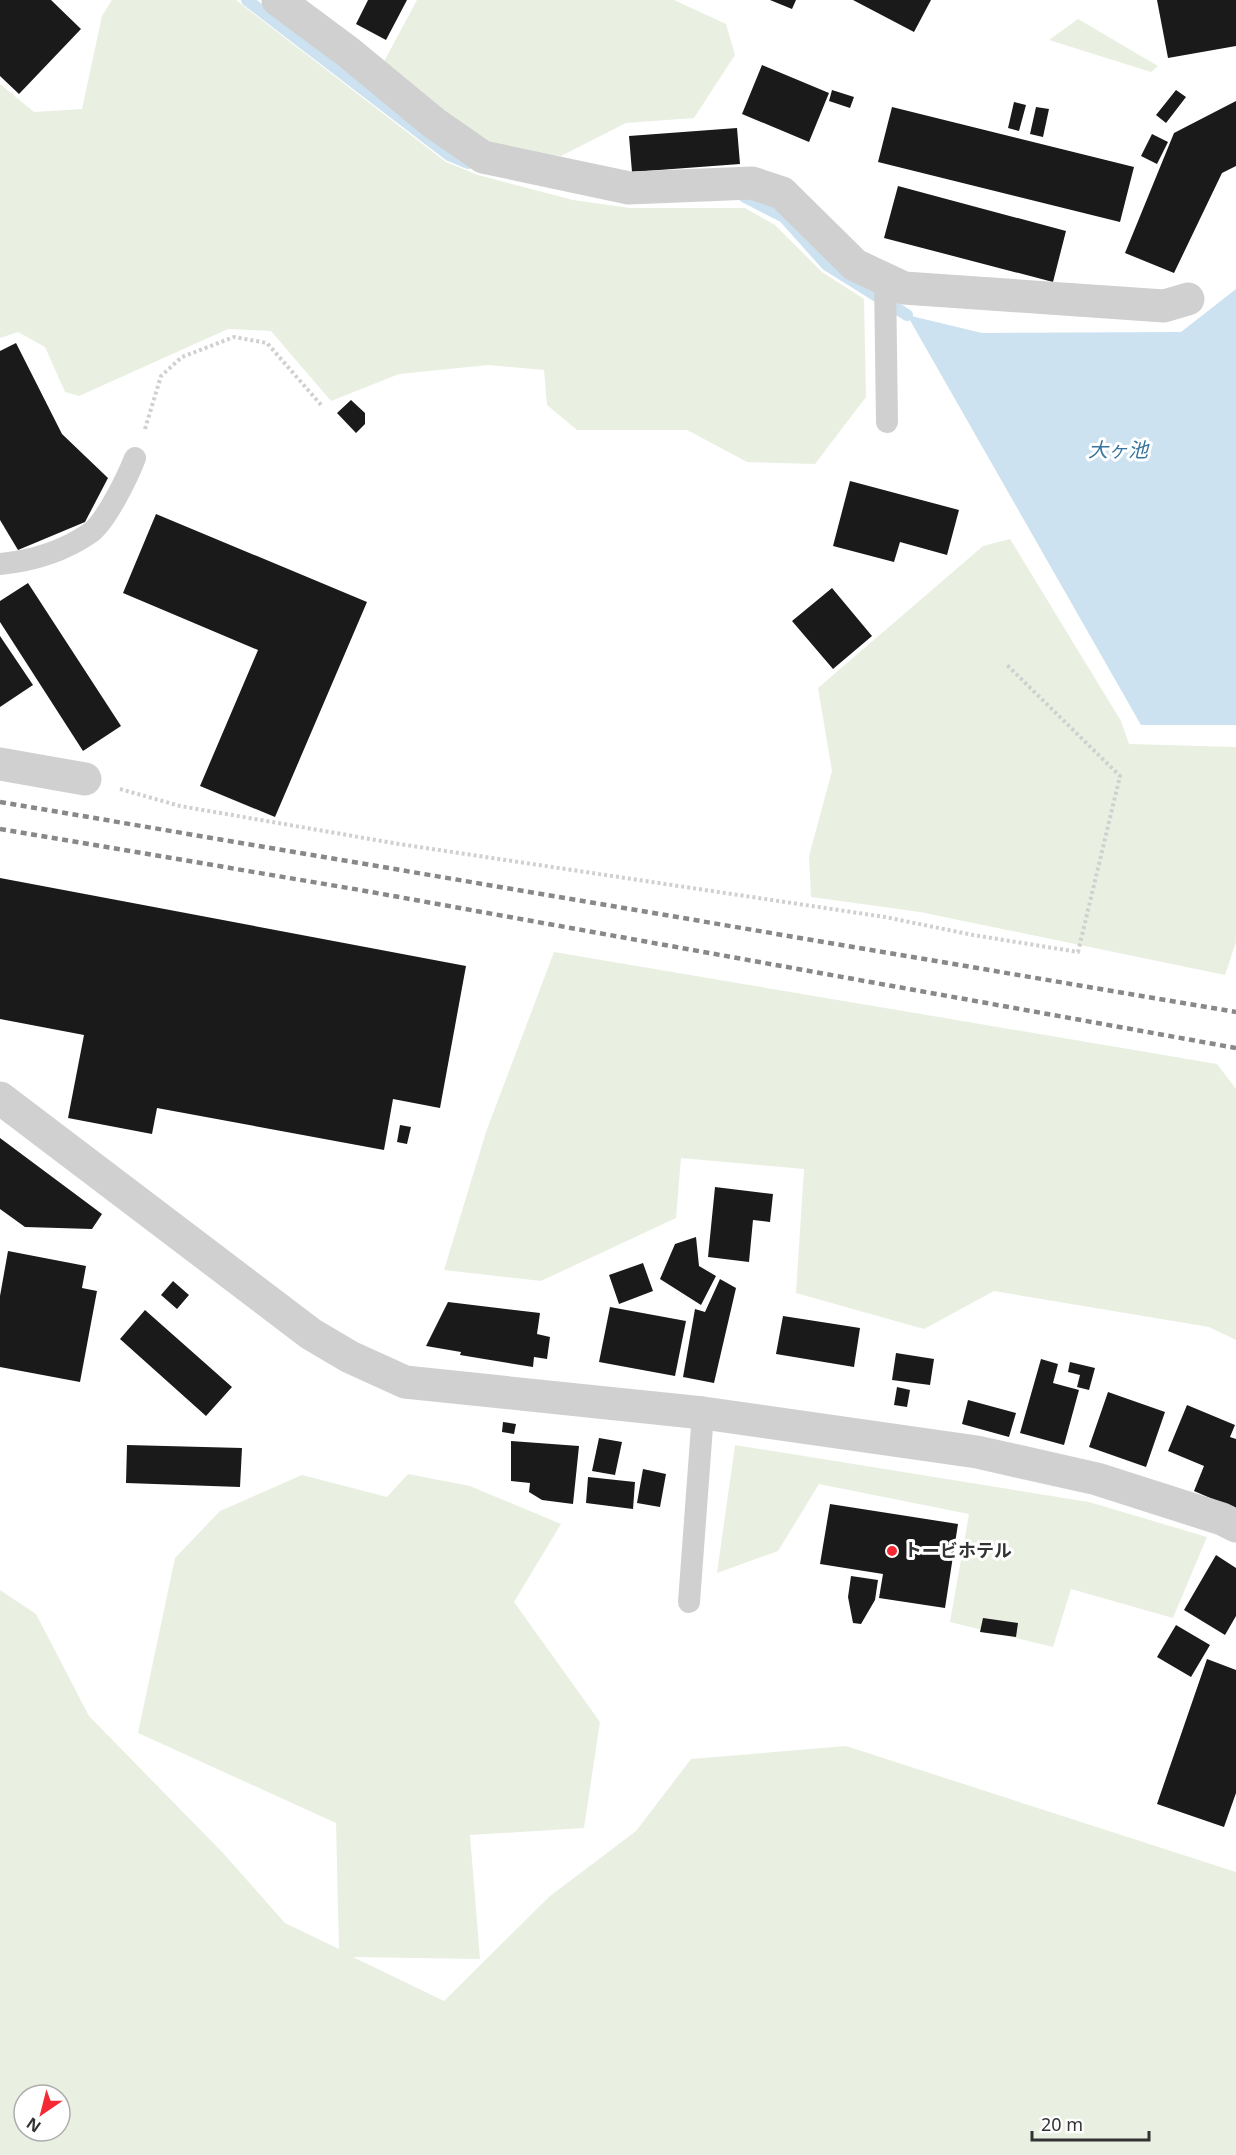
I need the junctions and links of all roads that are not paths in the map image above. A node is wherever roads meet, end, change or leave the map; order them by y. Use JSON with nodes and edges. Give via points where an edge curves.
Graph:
{"nodes":[{"id":1,"x":278,"y":0,"type":"edge"},
{"id":2,"x":886,"y":281,"type":"junction"},
{"id":3,"x":1188,"y":299,"type":"dead end"},
{"id":4,"x":887,"y":422,"type":"dead end"},
{"id":5,"x":135,"y":458,"type":"road end"},
{"id":6,"x":0,"y":564,"type":"edge"},
{"id":7,"x":0,"y":764,"type":"edge"},
{"id":8,"x":85,"y":779,"type":"road end"},
{"id":9,"x":0,"y":1098,"type":"edge"},
{"id":10,"x":703,"y":1413,"type":"junction"},
{"id":11,"x":1236,"y":1526,"type":"edge"},
{"id":12,"x":689,"y":1602,"type":"dead end"}],
"edges":[{"from":1,"to":2,"type":"street","via":[[483,157],[629,188],[752,183],[782,192],[855,265]]},
{"from":2,"to":3,"type":"street","via":[[903,288],[1096,303],[1164,306]]},
{"from":2,"to":4,"type":"lane"},
{"from":5,"to":6,"type":"lane","via":[[123,485],[92,532],[30,561]]},
{"from":7,"to":8,"type":"street"},
{"from":9,"to":10,"type":"street","via":[[311,1334],[350,1358],[405,1382]]},
{"from":10,"to":11,"type":"street","via":[[976,1452],[1097,1479]]},
{"from":10,"to":12,"type":"lane"}]}
